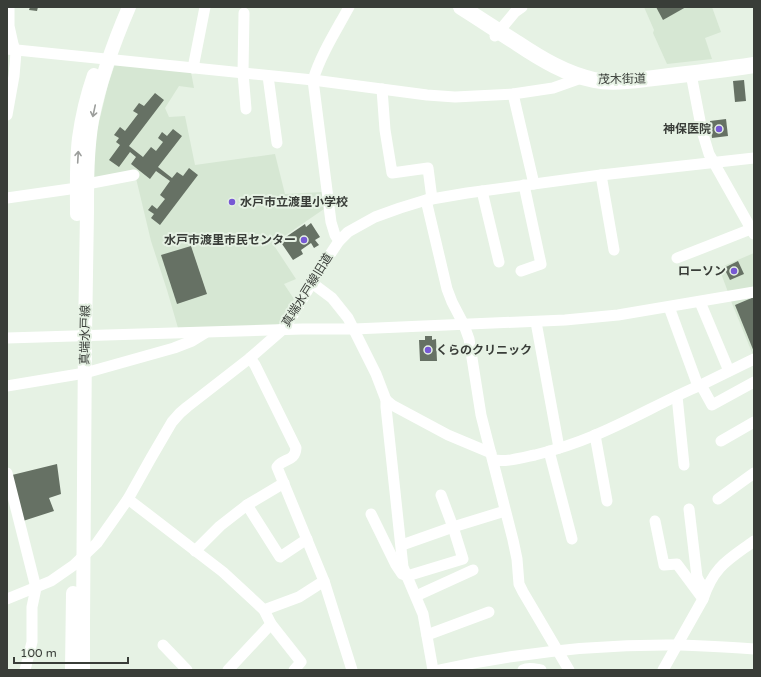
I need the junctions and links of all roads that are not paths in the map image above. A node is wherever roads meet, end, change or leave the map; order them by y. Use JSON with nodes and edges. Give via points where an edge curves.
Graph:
{"nodes":[{"id":1,"x":9,"y":7,"type":"edge"},
{"id":2,"x":119,"y":7,"type":"edge"},
{"id":3,"x":129,"y":7,"type":"edge"},
{"id":4,"x":205,"y":7,"type":"edge"},
{"id":5,"x":349,"y":7,"type":"edge"},
{"id":6,"x":461,"y":7,"type":"edge"},
{"id":7,"x":522,"y":7,"type":"edge"},
{"id":8,"x":244,"y":13,"type":"dead end"},
{"id":9,"x":496,"y":34,"type":"junction"},
{"id":10,"x":11,"y":49,"type":"edge"},
{"id":11,"x":104,"y":59,"type":"junction"},
{"id":12,"x":754,"y":66,"type":"edge"},
{"id":13,"x":193,"y":68,"type":"junction"},
{"id":14,"x":243,"y":73,"type":"junction"},
{"id":15,"x":691,"y":74,"type":"junction"},
{"id":16,"x":268,"y":76,"type":"junction"},
{"id":17,"x":584,"y":77,"type":"junction"},
{"id":18,"x":313,"y":80,"type":"junction"},
{"id":19,"x":382,"y":89,"type":"junction"},
{"id":20,"x":513,"y":94,"type":"junction"},
{"id":21,"x":246,"y":109,"type":"dead end"},
{"id":22,"x":7,"y":114,"type":"edge"},
{"id":23,"x":277,"y":143,"type":"dead end"},
{"id":24,"x":754,"y":158,"type":"edge"},
{"id":25,"x":713,"y":162,"type":"junction"},
{"id":26,"x":134,"y":175,"type":"dead end"},
{"id":27,"x":601,"y":175,"type":"junction"},
{"id":28,"x":529,"y":185,"type":"junction"},
{"id":29,"x":82,"y":186,"type":"junction"},
{"id":30,"x":482,"y":191,"type":"junction"},
{"id":31,"x":7,"y":198,"type":"edge"},
{"id":32,"x":429,"y":200,"type":"junction"},
{"id":33,"x":753,"y":232,"type":"edge"},
{"id":34,"x":339,"y":241,"type":"junction"},
{"id":35,"x":614,"y":250,"type":"dead end"},
{"id":36,"x":677,"y":258,"type":"dead end"},
{"id":37,"x":499,"y":262,"type":"dead end"},
{"id":38,"x":521,"y":271,"type":"dead end"},
{"id":39,"x":312,"y":283,"type":"junction"},
{"id":40,"x":754,"y":292,"type":"edge"},
{"id":41,"x":700,"y":302,"type":"junction"},
{"id":42,"x":669,"y":307,"type":"junction"},
{"id":43,"x":536,"y":322,"type":"junction"},
{"id":44,"x":464,"y":325,"type":"junction"},
{"id":45,"x":354,"y":329,"type":"junction"},
{"id":46,"x":282,"y":330,"type":"junction"},
{"id":47,"x":206,"y":332,"type":"junction"},
{"id":48,"x":81,"y":336,"type":"junction"},
{"id":49,"x":7,"y":338,"type":"edge"},
{"id":50,"x":250,"y":358,"type":"junction"},
{"id":51,"x":754,"y":358,"type":"edge"},
{"id":52,"x":729,"y":371,"type":"junction"},
{"id":53,"x":80,"y":373,"type":"junction"},
{"id":54,"x":754,"y":382,"type":"edge"},
{"id":55,"x":7,"y":386,"type":"edge"},
{"id":56,"x":700,"y":386,"type":"junction"},
{"id":57,"x":677,"y":396,"type":"junction"},
{"id":58,"x":386,"y":400,"type":"junction"},
{"id":59,"x":754,"y":422,"type":"edge"},
{"id":60,"x":595,"y":436,"type":"junction"},
{"id":61,"x":722,"y":441,"type":"dead end"},
{"id":62,"x":554,"y":450,"type":"junction"},
{"id":63,"x":492,"y":457,"type":"junction"},
{"id":64,"x":684,"y":465,"type":"dead end"},
{"id":65,"x":7,"y":473,"type":"edge"},
{"id":66,"x":754,"y":473,"type":"edge"},
{"id":67,"x":284,"y":483,"type":"junction"},
{"id":68,"x":441,"y":495,"type":"dead end"},
{"id":69,"x":128,"y":499,"type":"junction"},
{"id":70,"x":718,"y":499,"type":"dead end"},
{"id":71,"x":607,"y":501,"type":"dead end"},
{"id":72,"x":247,"y":505,"type":"junction"},
{"id":73,"x":689,"y":509,"type":"dead end"},
{"id":74,"x":505,"y":510,"type":"junction"},
{"id":75,"x":371,"y":514,"type":"dead end"},
{"id":76,"x":654,"y":521,"type":"dead end"},
{"id":77,"x":453,"y":527,"type":"junction"},
{"id":78,"x":307,"y":539,"type":"junction"},
{"id":79,"x":572,"y":539,"type":"dead end"},
{"id":80,"x":754,"y":541,"type":"edge"},
{"id":81,"x":402,"y":545,"type":"junction"},
{"id":82,"x":195,"y":551,"type":"junction"},
{"id":83,"x":79,"y":561,"type":"junction"},
{"id":84,"x":473,"y":570,"type":"dead end"},
{"id":85,"x":407,"y":576,"type":"junction"},
{"id":86,"x":324,"y":581,"type":"junction"},
{"id":87,"x":707,"y":587,"type":"junction"},
{"id":88,"x":36,"y":588,"type":"junction"},
{"id":89,"x":416,"y":596,"type":"junction"},
{"id":90,"x":7,"y":599,"type":"edge"},
{"id":91,"x":703,"y":599,"type":"junction"},
{"id":92,"x":264,"y":610,"type":"junction"},
{"id":93,"x":488,"y":612,"type":"dead end"},
{"id":94,"x":271,"y":624,"type":"junction"},
{"id":95,"x":427,"y":635,"type":"junction"},
{"id":96,"x":163,"y":645,"type":"dead end"},
{"id":97,"x":678,"y":645,"type":"junction"},
{"id":98,"x":754,"y":648,"type":"edge"},
{"id":99,"x":558,"y":650,"type":"junction"},
{"id":100,"x":518,"y":656,"type":"junction"},
{"id":101,"x":524,"y":669,"type":"edge"},
{"id":102,"x":25,"y":670,"type":"edge"},
{"id":103,"x":72,"y":670,"type":"edge"},
{"id":104,"x":83,"y":670,"type":"edge"},
{"id":105,"x":187,"y":670,"type":"edge"},
{"id":106,"x":228,"y":670,"type":"edge"},
{"id":107,"x":294,"y":670,"type":"edge"},
{"id":108,"x":352,"y":670,"type":"edge"},
{"id":109,"x":433,"y":670,"type":"edge"},
{"id":110,"x":439,"y":670,"type":"edge"},
{"id":111,"x":541,"y":670,"type":"edge"},
{"id":112,"x":569,"y":670,"type":"edge"},
{"id":113,"x":663,"y":670,"type":"edge"}],
"edges":[{"from":1,"to":10,"type":"street","via":[[9,26],[13,44]]},
{"from":2,"to":11,"type":"main road","name":"真端水戸線"},
{"from":3,"to":11,"type":"main road","name":"真端水戸線"},
{"from":4,"to":13,"type":"street"},
{"from":5,"to":18,"type":"street","name":"真端水戸線旧道","via":[[316,69]]},
{"from":6,"to":9,"type":"highway","name":"茂木街道"},
{"from":7,"to":9,"type":"street"},
{"from":8,"to":14,"type":"street"},
{"from":9,"to":17,"type":"highway","name":"茂木街道","via":[[568,72]]},
{"from":10,"to":11,"type":"street"},
{"from":10,"to":22,"type":"street","via":[[16,52]]},
{"from":11,"to":13,"type":"street"},
{"from":11,"to":29,"type":"main road","name":"真端水戸線"},
{"from":12,"to":15,"type":"highway","name":"茂木街道"},
{"from":13,"to":14,"type":"street"},
{"from":14,"to":16,"type":"street"},
{"from":14,"to":21,"type":"street"},
{"from":15,"to":17,"type":"highway","name":"茂木街道","via":[[621,81],[602,81]]},
{"from":15,"to":25,"type":"street","via":[[703,136]]},
{"from":16,"to":18,"type":"street"},
{"from":16,"to":23,"type":"street"},
{"from":17,"to":20,"type":"street","via":[[553,88]]},
{"from":18,"to":19,"type":"street"},
{"from":18,"to":34,"type":"street","name":"真端水戸線旧道","via":[[331,222]]},
{"from":19,"to":20,"type":"street","via":[[455,98]]},
{"from":19,"to":32,"type":"street","via":[[392,173],[428,168]]},
{"from":20,"to":28,"type":"street"},
{"from":24,"to":25,"type":"street"},
{"from":25,"to":27,"type":"street"},
{"from":25,"to":33,"type":"street"},
{"from":26,"to":29,"type":"street"},
{"from":27,"to":28,"type":"street"},
{"from":27,"to":35,"type":"street"},
{"from":28,"to":30,"type":"street"},
{"from":28,"to":38,"type":"street","via":[[542,264]]},
{"from":29,"to":31,"type":"street"},
{"from":29,"to":48,"type":"main road","name":"真端水戸線"},
{"from":30,"to":32,"type":"street"},
{"from":30,"to":37,"type":"street"},
{"from":32,"to":34,"type":"street","via":[[375,216],[348,232]]},
{"from":32,"to":44,"type":"street","via":[[447,289]]},
{"from":33,"to":36,"type":"street"},
{"from":34,"to":39,"type":"street","name":"真端水戸線旧道"},
{"from":39,"to":45,"type":"street","via":[[332,298]]},
{"from":39,"to":46,"type":"street","name":"真端水戸線旧道"},
{"from":40,"to":41,"type":"street"},
{"from":41,"to":42,"type":"street"},
{"from":41,"to":52,"type":"street"},
{"from":42,"to":43,"type":"street","via":[[618,315]]},
{"from":42,"to":56,"type":"street"},
{"from":43,"to":44,"type":"street"},
{"from":43,"to":62,"type":"street"},
{"from":44,"to":45,"type":"street"},
{"from":44,"to":63,"type":"street","via":[[469,339],[481,415]]},
{"from":45,"to":46,"type":"street"},
{"from":45,"to":58,"type":"street"},
{"from":46,"to":47,"type":"street"},
{"from":46,"to":50,"type":"street","name":"真端水戸線旧道"},
{"from":47,"to":48,"type":"street"},
{"from":47,"to":53,"type":"street","via":[[174,348]]},
{"from":48,"to":49,"type":"street"},
{"from":48,"to":53,"type":"main road","name":"真端水戸線"},
{"from":50,"to":67,"type":"street","via":[[296,448],[296,453],[277,467]]},
{"from":50,"to":69,"type":"street","name":"真端水戸線旧道","via":[[180,413]]},
{"from":51,"to":52,"type":"street"},
{"from":52,"to":56,"type":"street"},
{"from":53,"to":55,"type":"street"},
{"from":53,"to":83,"type":"main road","name":"真端水戸線"},
{"from":54,"to":56,"type":"street","via":[[712,405]]},
{"from":56,"to":57,"type":"street"},
{"from":57,"to":60,"type":"street"},
{"from":57,"to":64,"type":"street"},
{"from":58,"to":63,"type":"street"},
{"from":58,"to":81,"type":"street"},
{"from":59,"to":61,"type":"street"},
{"from":60,"to":62,"type":"street"},
{"from":60,"to":71,"type":"street"},
{"from":62,"to":63,"type":"street","via":[[511,460],[502,461]]},
{"from":62,"to":79,"type":"street"},
{"from":63,"to":74,"type":"street"},
{"from":65,"to":88,"type":"street"},
{"from":66,"to":70,"type":"street"},
{"from":67,"to":72,"type":"street"},
{"from":67,"to":78,"type":"street"},
{"from":68,"to":77,"type":"street"},
{"from":69,"to":82,"type":"street"},
{"from":69,"to":83,"type":"street","name":"真端水戸線旧道","via":[[102,537]]},
{"from":72,"to":78,"type":"street","via":[[280,557]]},
{"from":72,"to":82,"type":"street","via":[[220,526]]},
{"from":73,"to":87,"type":"street","via":[[697,577],[700,583]]},
{"from":74,"to":77,"type":"street"},
{"from":74,"to":99,"type":"street","via":[[517,559],[519,584]]},
{"from":75,"to":85,"type":"street","via":[[396,564],[402,574]]},
{"from":76,"to":91,"type":"street","via":[[664,565],[677,564]]},
{"from":77,"to":81,"type":"street"},
{"from":77,"to":85,"type":"street","via":[[463,559]]},
{"from":78,"to":86,"type":"street"},
{"from":80,"to":87,"type":"street","via":[[718,568]]},
{"from":81,"to":85,"type":"street"},
{"from":82,"to":92,"type":"street","via":[[224,572]]},
{"from":83,"to":88,"type":"street","name":"真端水戸線旧道","via":[[51,581]]},
{"from":83,"to":103,"type":"main road","name":"真端水戸線"},
{"from":83,"to":104,"type":"main road","name":"真端水戸線"},
{"from":84,"to":89,"type":"street"},
{"from":85,"to":89,"type":"street"},
{"from":86,"to":92,"type":"street","via":[[299,597]]},
{"from":86,"to":108,"type":"street"},
{"from":87,"to":91,"type":"street"},
{"from":88,"to":90,"type":"street","name":"真端水戸線旧道"},
{"from":88,"to":102,"type":"street","via":[[32,607],[32,642]]},
{"from":89,"to":95,"type":"street","via":[[424,614]]},
{"from":91,"to":97,"type":"street"},
{"from":92,"to":94,"type":"street"},
{"from":93,"to":95,"type":"street"},
{"from":94,"to":106,"type":"street"},
{"from":94,"to":107,"type":"street","via":[[301,662]]},
{"from":95,"to":109,"type":"street"},
{"from":96,"to":105,"type":"street"},
{"from":97,"to":98,"type":"street"},
{"from":97,"to":99,"type":"street"},
{"from":97,"to":113,"type":"street"},
{"from":99,"to":100,"type":"street"},
{"from":99,"to":112,"type":"street"},
{"from":100,"to":101,"type":"street"},
{"from":100,"to":110,"type":"street"},
{"from":101,"to":111,"type":"street"}]}
